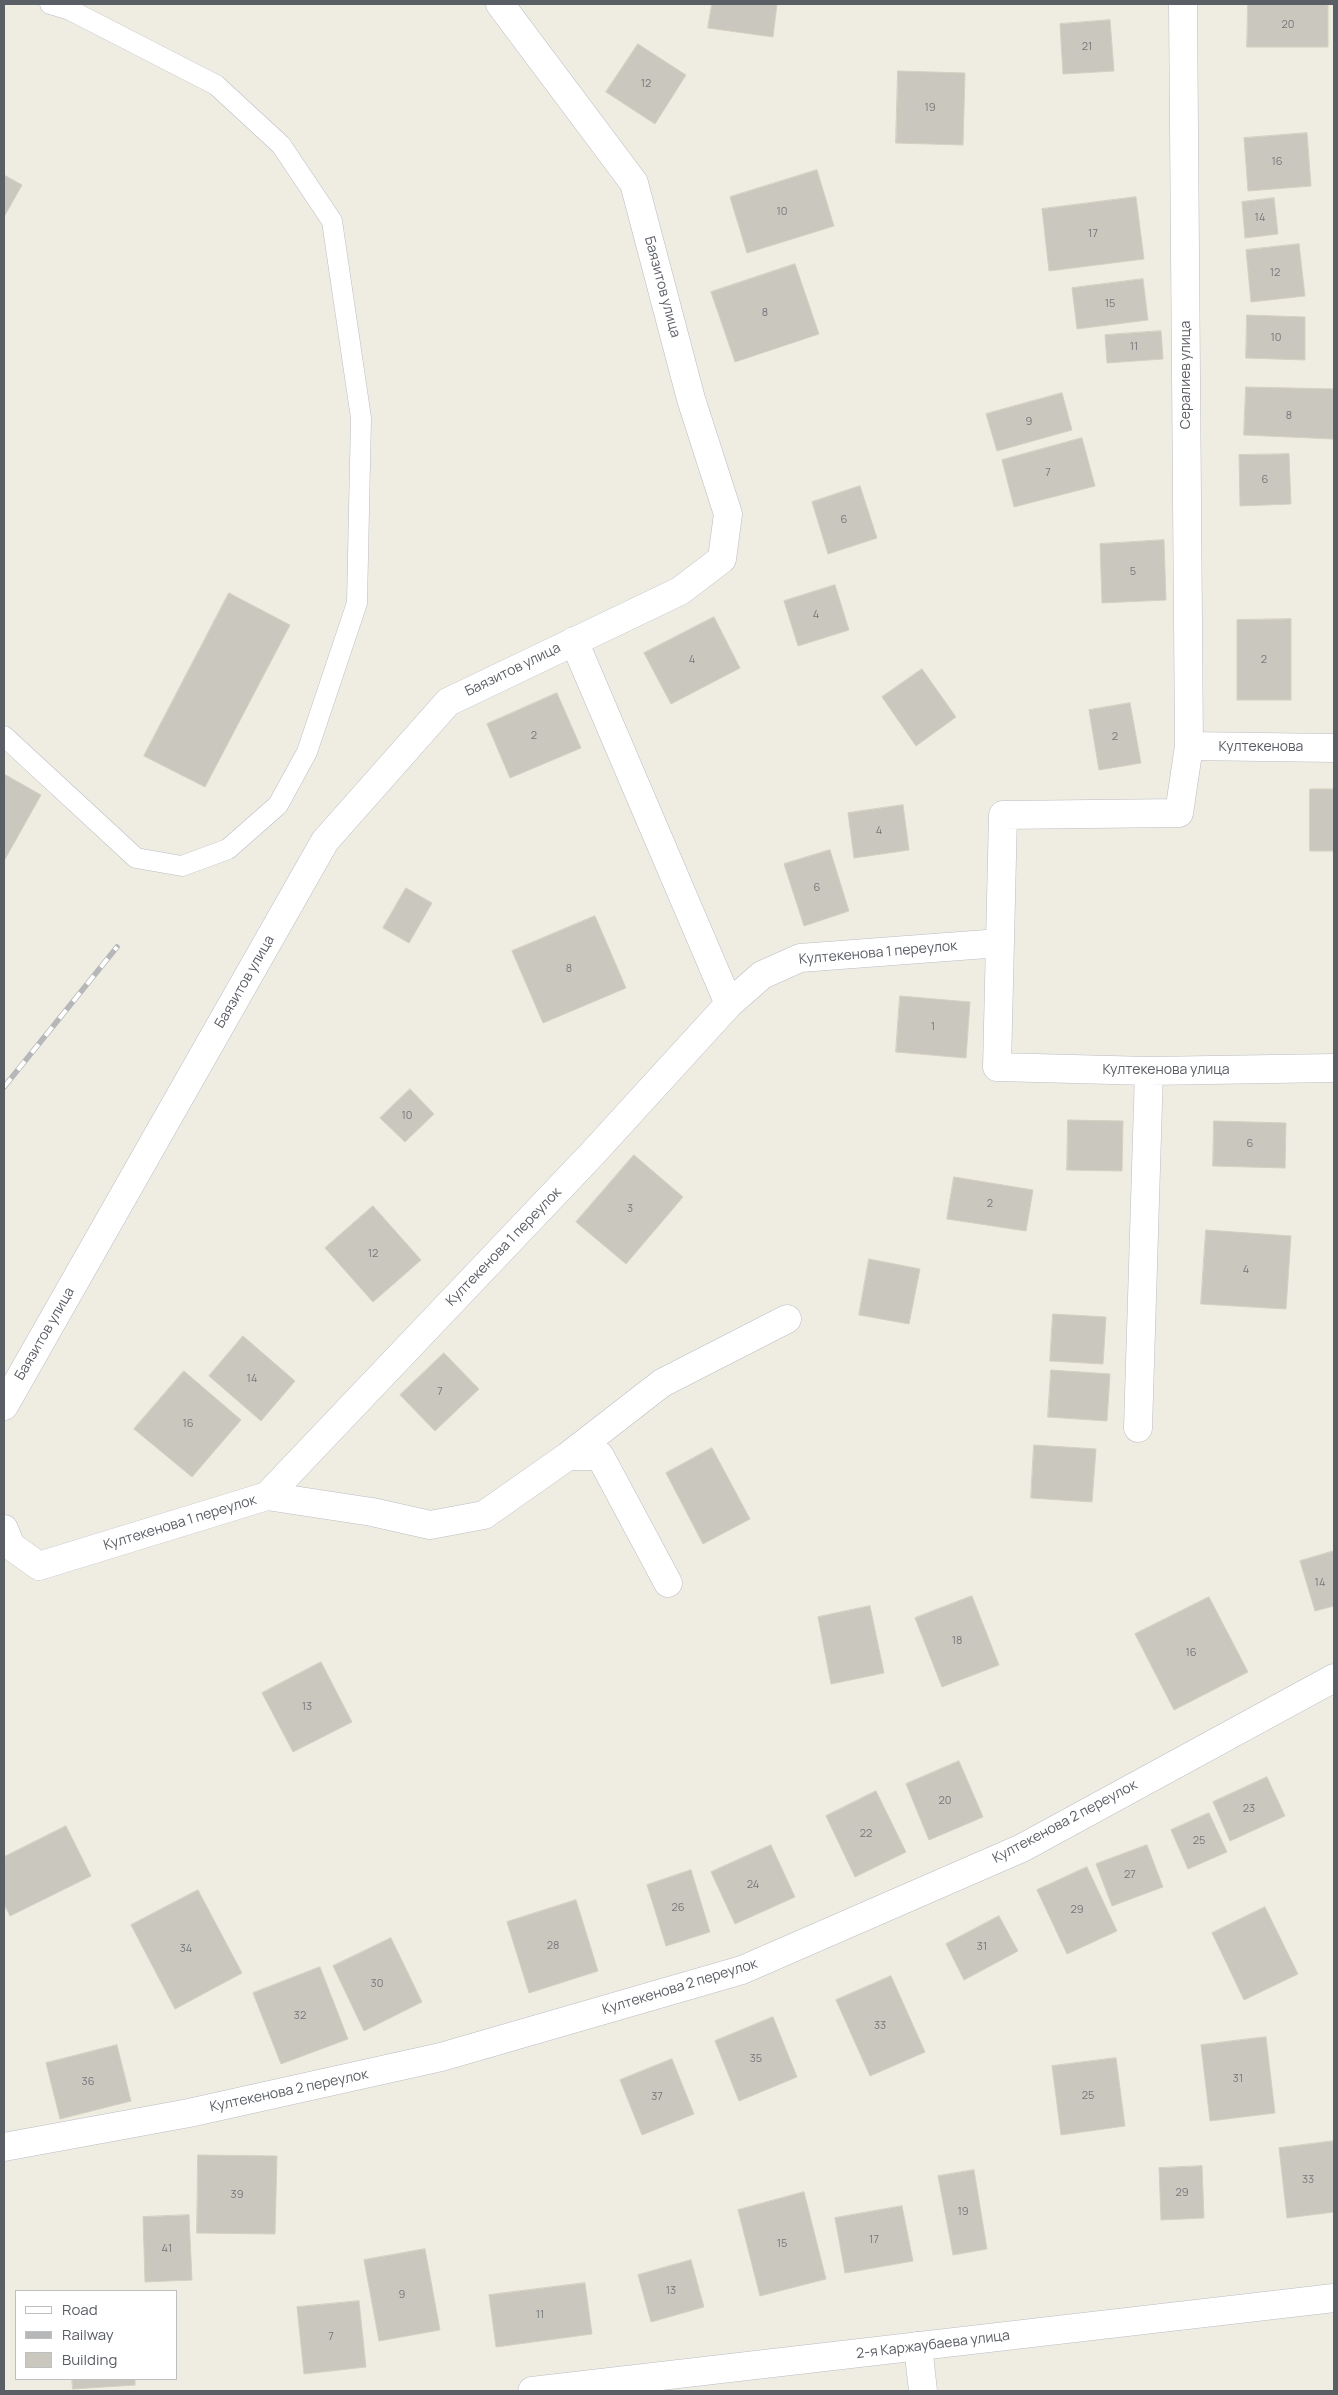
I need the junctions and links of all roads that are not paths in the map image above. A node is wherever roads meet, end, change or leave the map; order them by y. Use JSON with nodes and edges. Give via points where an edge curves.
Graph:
{"nodes":[{"id":1,"x":50,"y":4,"type":"edge"},
{"id":2,"x":500,"y":4,"type":"edge"},
{"id":3,"x":1183,"y":4,"type":"edge"},
{"id":4,"x":574,"y":641,"type":"junction"},
{"id":5,"x":4,"y":736,"type":"edge"},
{"id":6,"x":1189,"y":746,"type":"junction"},
{"id":7,"x":1334,"y":748,"type":"edge"},
{"id":8,"x":1000,"y":943,"type":"junction"},
{"id":9,"x":729,"y":1004,"type":"junction"},
{"id":10,"x":1334,"y":1068,"type":"edge"},
{"id":11,"x":1149,"y":1071,"type":"junction"},
{"id":12,"x":787,"y":1319,"type":"dead end"},
{"id":13,"x":4,"y":1406,"type":"edge"},
{"id":14,"x":1138,"y":1428,"type":"dead end"},
{"id":15,"x":568,"y":1456,"type":"junction"},
{"id":16,"x":267,"y":1496,"type":"junction"},
{"id":17,"x":7,"y":1537,"type":"edge"},
{"id":18,"x":668,"y":1583,"type":"dead end"},
{"id":19,"x":1334,"y":1678,"type":"edge"},
{"id":20,"x":4,"y":2147,"type":"edge"},
{"id":21,"x":1334,"y":2298,"type":"edge"},
{"id":22,"x":918,"y":2346,"type":"junction"},
{"id":23,"x":532,"y":2391,"type":"edge"},
{"id":24,"x":923,"y":2391,"type":"edge"}],
"edges":[{"from":1,"to":5,"type":"lane","via":[[70,10],[216,85],[281,145],[332,221],[361,418],[357,603],[307,752],[278,805],[228,849],[182,866],[136,858]]},
{"from":2,"to":4,"type":"street","name":"Баязитов улица","via":[[634,183],[691,399],[728,514],[722,559],[680,590]]},
{"from":3,"to":6,"type":"street","name":"Сералиев улица"},
{"from":4,"to":9,"type":"street","name":"Баязитов улица"},
{"from":4,"to":13,"type":"street","name":"Баязитов улица","via":[[448,702],[325,841]]},
{"from":6,"to":7,"type":"street","name":"Култекенова"},
{"from":6,"to":8,"type":"street","name":"Сералиев улица","via":[[1179,813],[1003,815]]},
{"from":8,"to":9,"type":"street","name":"Култекенова 1 переулок","via":[[800,958],[762,975]]},
{"from":8,"to":11,"type":"street","name":"Култекенова улица","via":[[997,1067]]},
{"from":9,"to":16,"type":"street","name":"Култекенова 1 переулок","via":[[593,1153]]},
{"from":10,"to":11,"type":"street","name":"Култекенова улица"},
{"from":11,"to":14,"type":"street"},
{"from":12,"to":15,"type":"street","via":[[662,1384]]},
{"from":15,"to":16,"type":"street","via":[[484,1515],[430,1525],[372,1512]]},
{"from":15,"to":18,"type":"street","via":[[600,1456]]},
{"from":16,"to":17,"type":"street","name":"Култекенова 1 переулок","via":[[39,1566]]},
{"from":19,"to":20,"type":"street","name":"Култекенова 2 переулок","via":[[1022,1848],[742,1970],[441,2057],[189,2113]]},
{"from":21,"to":22,"type":"street","name":"2-я Каржаубаева улица"},
{"from":22,"to":23,"type":"street","name":"2-я Каржаубаева улица"},
{"from":22,"to":24,"type":"street"}]}
